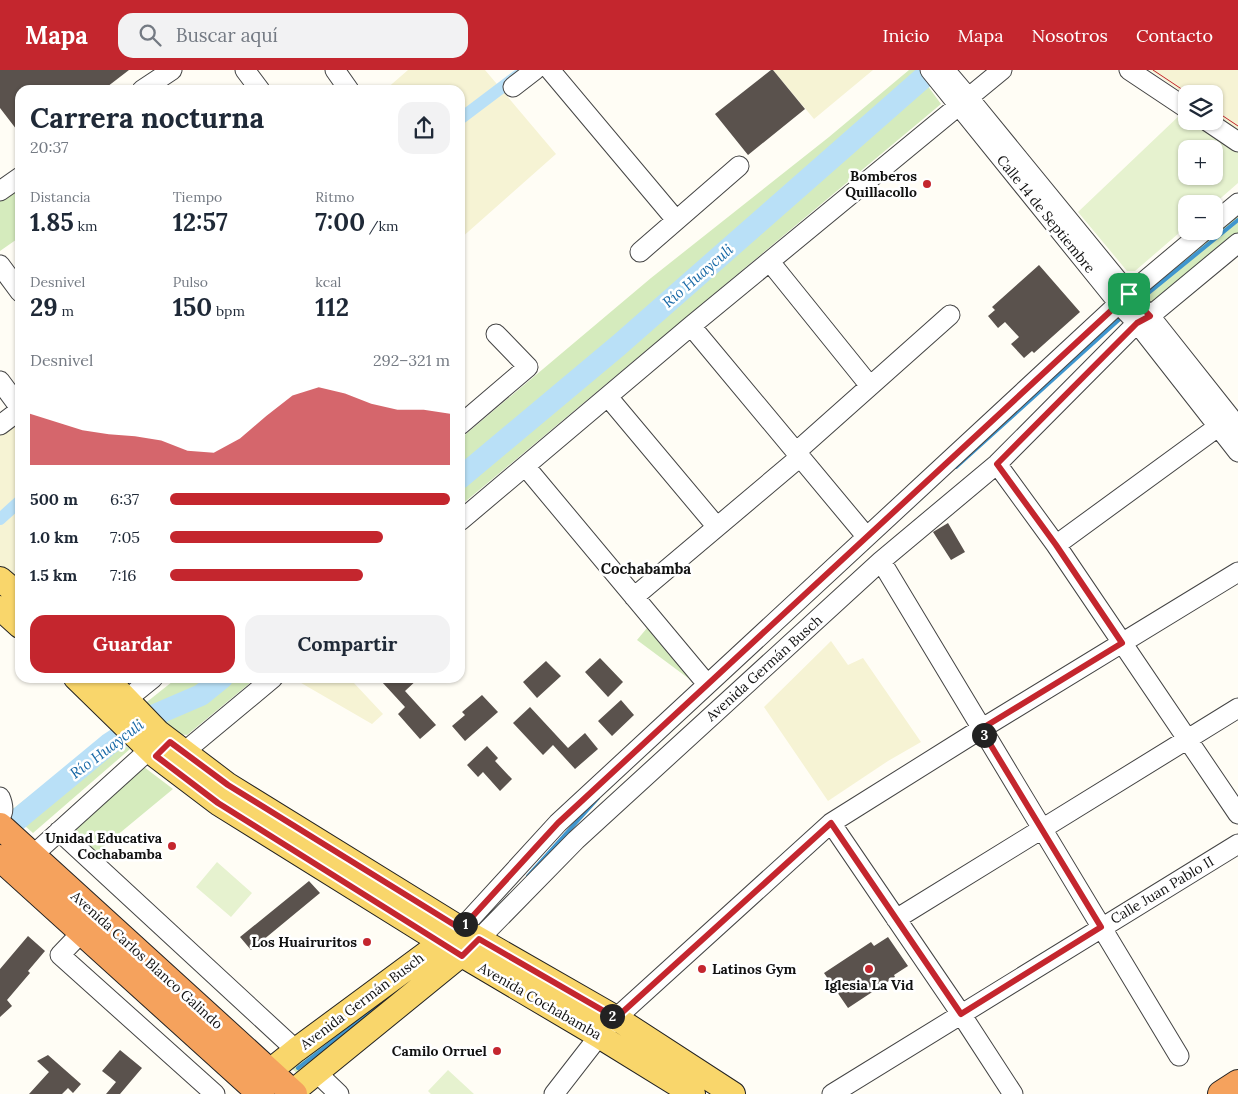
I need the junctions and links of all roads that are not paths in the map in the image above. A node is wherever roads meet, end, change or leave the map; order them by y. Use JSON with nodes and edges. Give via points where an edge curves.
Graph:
{"nodes":[{"id":1,"x":172,"y":70,"type":"edge"},
{"id":2,"x":245,"y":70,"type":"edge"},
{"id":3,"x":335,"y":70,"type":"edge"},
{"id":4,"x":535,"y":70,"type":"edge"},
{"id":5,"x":550,"y":70,"type":"edge"},
{"id":6,"x":1002,"y":70,"type":"edge"},
{"id":7,"x":1129,"y":70,"type":"edge"},
{"id":8,"x":937,"y":72,"type":"edge"},
{"id":9,"x":154,"y":85,"type":"edge"},
{"id":10,"x":256,"y":85,"type":"edge"},
{"id":11,"x":346,"y":85,"type":"edge"},
{"id":12,"x":513,"y":87,"type":"dead end"},
{"id":13,"x":963,"y":102,"type":"junction"},
{"id":14,"x":1178,"y":103,"type":"edge"},
{"id":15,"x":1220,"y":130,"type":"edge"},
{"id":16,"x":1238,"y":142,"type":"edge"},
{"id":17,"x":739,"y":166,"type":"dead end"},
{"id":18,"x":1238,"y":203,"type":"edge"},
{"id":19,"x":1223,"y":216,"type":"edge"},
{"id":20,"x":676,"y":220,"type":"junction"},
{"id":21,"x":1193,"y":240,"type":"edge"},
{"id":22,"x":1238,"y":243,"type":"edge"},
{"id":23,"x":640,"y":252,"type":"dead end"},
{"id":24,"x":770,"y":262,"type":"junction"},
{"id":25,"x":0,"y":265,"type":"edge"},
{"id":26,"x":15,"y":285,"type":"edge"},
{"id":27,"x":1124,"y":299,"type":"junction"},
{"id":28,"x":950,"y":314,"type":"dead end"},
{"id":29,"x":1143,"y":320,"type":"junction"},
{"id":30,"x":691,"y":326,"type":"junction"},
{"id":31,"x":496,"y":334,"type":"dead end"},
{"id":32,"x":0,"y":381,"type":"edge"},
{"id":33,"x":870,"y":386,"type":"junction"},
{"id":34,"x":608,"y":396,"type":"junction"},
{"id":35,"x":15,"y":402,"type":"edge"},
{"id":36,"x":15,"y":413,"type":"edge"},
{"id":37,"x":465,"y":421,"type":"edge"},
{"id":38,"x":1232,"y":423,"type":"edge"},
{"id":39,"x":0,"y":425,"type":"edge"},
{"id":40,"x":1238,"y":452,"type":"edge"},
{"id":41,"x":798,"y":454,"type":"junction"},
{"id":42,"x":997,"y":464,"type":"junction"},
{"id":43,"x":525,"y":466,"type":"junction"},
{"id":44,"x":465,"y":517,"type":"edge"},
{"id":45,"x":717,"y":527,"type":"junction"},
{"id":46,"x":866,"y":536,"type":"junction"},
{"id":47,"x":1056,"y":545,"type":"junction"},
{"id":48,"x":881,"y":561,"type":"junction"},
{"id":49,"x":1238,"y":572,"type":"edge"},
{"id":50,"x":0,"y":579,"type":"edge"},
{"id":51,"x":15,"y":592,"type":"edge"},
{"id":52,"x":634,"y":596,"type":"junction"},
{"id":53,"x":0,"y":608,"type":"edge"},
{"id":54,"x":15,"y":622,"type":"edge"},
{"id":55,"x":1122,"y":643,"type":"junction"},
{"id":56,"x":83,"y":683,"type":"edge"},
{"id":57,"x":110,"y":683,"type":"edge"},
{"id":58,"x":153,"y":683,"type":"edge"},
{"id":59,"x":262,"y":683,"type":"edge"},
{"id":60,"x":707,"y":684,"type":"junction"},
{"id":61,"x":1238,"y":708,"type":"edge"},
{"id":62,"x":981,"y":729,"type":"junction"},
{"id":63,"x":148,"y":733,"type":"junction"},
{"id":64,"x":1187,"y":739,"type":"junction"},
{"id":65,"x":0,"y":797,"type":"edge"},
{"id":66,"x":1238,"y":814,"type":"edge"},
{"id":67,"x":831,"y":823,"type":"junction"},
{"id":68,"x":3,"y":826,"type":"edge"},
{"id":69,"x":1042,"y":829,"type":"junction"},
{"id":70,"x":59,"y":831,"type":"junction"},
{"id":71,"x":1238,"y":844,"type":"edge"},
{"id":72,"x":33,"y":855,"type":"junction"},
{"id":73,"x":2,"y":865,"type":"edge"},
{"id":74,"x":896,"y":919,"type":"junction"},
{"id":75,"x":1101,"y":927,"type":"junction"},
{"id":76,"x":82,"y":932,"type":"junction"},
{"id":77,"x":470,"y":934,"type":"junction"},
{"id":78,"x":440,"y":942,"type":"junction"},
{"id":79,"x":462,"y":956,"type":"junction"},
{"id":80,"x":961,"y":1014,"type":"junction"},
{"id":81,"x":616,"y":1018,"type":"junction"},
{"id":82,"x":600,"y":1036,"type":"junction"},
{"id":83,"x":296,"y":1050,"type":"junction"},
{"id":84,"x":1179,"y":1056,"type":"dead end"},
{"id":85,"x":316,"y":1072,"type":"junction"},
{"id":86,"x":1238,"y":1083,"type":"edge"},
{"id":87,"x":256,"y":1086,"type":"edge"},
{"id":88,"x":292,"y":1093,"type":"edge"},
{"id":89,"x":215,"y":1094,"type":"edge"},
{"id":90,"x":339,"y":1094,"type":"edge"},
{"id":91,"x":554,"y":1094,"type":"edge"},
{"id":92,"x":693,"y":1094,"type":"edge"},
{"id":93,"x":733,"y":1094,"type":"edge"},
{"id":94,"x":832,"y":1094,"type":"edge"},
{"id":95,"x":1013,"y":1094,"type":"edge"},
{"id":96,"x":1221,"y":1094,"type":"edge"}],
"edges":[{"from":1,"to":9,"type":"street"},
{"from":2,"to":10,"type":"street"},
{"from":3,"to":11,"type":"street"},
{"from":4,"to":12,"type":"street"},
{"from":5,"to":20,"type":"street"},
{"from":6,"to":13,"type":"street"},
{"from":7,"to":14,"type":"street"},
{"from":8,"to":13,"type":"street","name":"Calle 14 de Septiembre"},
{"from":13,"to":24,"type":"street"},
{"from":13,"to":27,"type":"street","name":"Calle 14 de Septiembre"},
{"from":15,"to":16,"type":"street"},
{"from":17,"to":20,"type":"street"},
{"from":18,"to":19,"type":"street"},
{"from":20,"to":23,"type":"street"},
{"from":21,"to":27,"type":"street","name":"Avenida Germán Busch"},
{"from":22,"to":29,"type":"street","name":"Avenida Germán Busch"},
{"from":24,"to":30,"type":"street"},
{"from":24,"to":33,"type":"street"},
{"from":25,"to":26,"type":"street"},
{"from":27,"to":29,"type":"street","name":"Calle 14 de Septiembre"},
{"from":27,"to":46,"type":"street","name":"Avenida Germán Busch"},
{"from":28,"to":33,"type":"street"},
{"from":29,"to":38,"type":"street","name":"Calle 14 de Septiembre"},
{"from":29,"to":42,"type":"street","name":"Avenida Germán Busch"},
{"from":30,"to":34,"type":"street"},
{"from":30,"to":41,"type":"street"},
{"from":31,"to":37,"type":"street","via":[[528,367]]},
{"from":32,"to":35,"type":"street"},
{"from":33,"to":41,"type":"street"},
{"from":34,"to":43,"type":"street"},
{"from":34,"to":45,"type":"street"},
{"from":36,"to":39,"type":"street"},
{"from":38,"to":40,"type":"street","name":"Calle 14 de Septiembre"},
{"from":38,"to":47,"type":"street"},
{"from":41,"to":45,"type":"street"},
{"from":41,"to":46,"type":"street"},
{"from":42,"to":47,"type":"street"},
{"from":42,"to":48,"type":"street","name":"Avenida Germán Busch"},
{"from":43,"to":44,"type":"street"},
{"from":43,"to":52,"type":"street"},
{"from":45,"to":52,"type":"street"},
{"from":46,"to":60,"type":"street","name":"Avenida Germán Busch"},
{"from":47,"to":55,"type":"street"},
{"from":48,"to":62,"type":"street"},
{"from":48,"to":77,"type":"street","name":"Avenida Germán Busch"},
{"from":49,"to":55,"type":"street"},
{"from":50,"to":51,"type":"main road"},
{"from":52,"to":60,"type":"street"},
{"from":53,"to":54,"type":"main road"},
{"from":55,"to":62,"type":"street"},
{"from":55,"to":64,"type":"street"},
{"from":56,"to":63,"type":"main road","name":"Avenida Cochabamba"},
{"from":57,"to":63,"type":"main road","name":"Avenida Cochabamba"},
{"from":58,"to":63,"type":"street"},
{"from":59,"to":63,"type":"street"},
{"from":60,"to":77,"type":"street","name":"Avenida Germán Busch","via":[[558,823]]},
{"from":61,"to":64,"type":"street"},
{"from":62,"to":67,"type":"street"},
{"from":62,"to":69,"type":"street"},
{"from":63,"to":70,"type":"street"},
{"from":63,"to":77,"type":"main road","name":"Avenida Cochabamba"},
{"from":63,"to":78,"type":"main road","name":"Avenida Cochabamba","via":[[218,803]]},
{"from":64,"to":66,"type":"street"},
{"from":64,"to":69,"type":"street"},
{"from":65,"to":68,"type":"street"},
{"from":67,"to":74,"type":"street"},
{"from":67,"to":81,"type":"street"},
{"from":68,"to":72,"type":"highway","name":"Avenida Carlos Blanco Galindo"},
{"from":69,"to":74,"type":"street"},
{"from":69,"to":75,"type":"street"},
{"from":70,"to":72,"type":"street"},
{"from":70,"to":83,"type":"street"},
{"from":71,"to":75,"type":"street","name":"Calle Juan Pablo II"},
{"from":72,"to":87,"type":"highway","name":"Avenida Carlos Blanco Galindo"},
{"from":73,"to":76,"type":"highway","name":"Avenida Carlos Blanco Galindo"},
{"from":74,"to":80,"type":"street"},
{"from":75,"to":80,"type":"street","name":"Calle Juan Pablo II"},
{"from":75,"to":84,"type":"street"},
{"from":76,"to":87,"type":"highway","name":"Avenida Carlos Blanco Galindo"},
{"from":76,"to":89,"type":"street","via":[[60,955]]},
{"from":77,"to":78,"type":"main road","name":"Avenida Germán Busch"},
{"from":77,"to":79,"type":"main road","name":"Avenida Germán Busch"},
{"from":77,"to":81,"type":"main road","name":"Avenida Cochabamba"},
{"from":78,"to":79,"type":"main road","name":"Avenida Cochabamba"},
{"from":78,"to":83,"type":"main road","name":"Avenida Germán Busch"},
{"from":79,"to":82,"type":"main road","name":"Avenida Cochabamba"},
{"from":79,"to":85,"type":"main road","name":"Avenida Germán Busch"},
{"from":80,"to":94,"type":"street","name":"Calle Juan Pablo II"},
{"from":80,"to":95,"type":"street"},
{"from":81,"to":82,"type":"street"},
{"from":81,"to":93,"type":"main road","name":"Avenida Cochabamba"},
{"from":82,"to":91,"type":"street"},
{"from":82,"to":92,"type":"main road","name":"Avenida Cochabamba"},
{"from":83,"to":87,"type":"main road","name":"Avenida Germán Busch"},
{"from":85,"to":88,"type":"main road","name":"Avenida Germán Busch"},
{"from":85,"to":90,"type":"street"},
{"from":86,"to":96,"type":"highway"},
{"from":87,"to":88,"type":"highway","name":"Avenida Carlos Blanco Galindo"}]}
